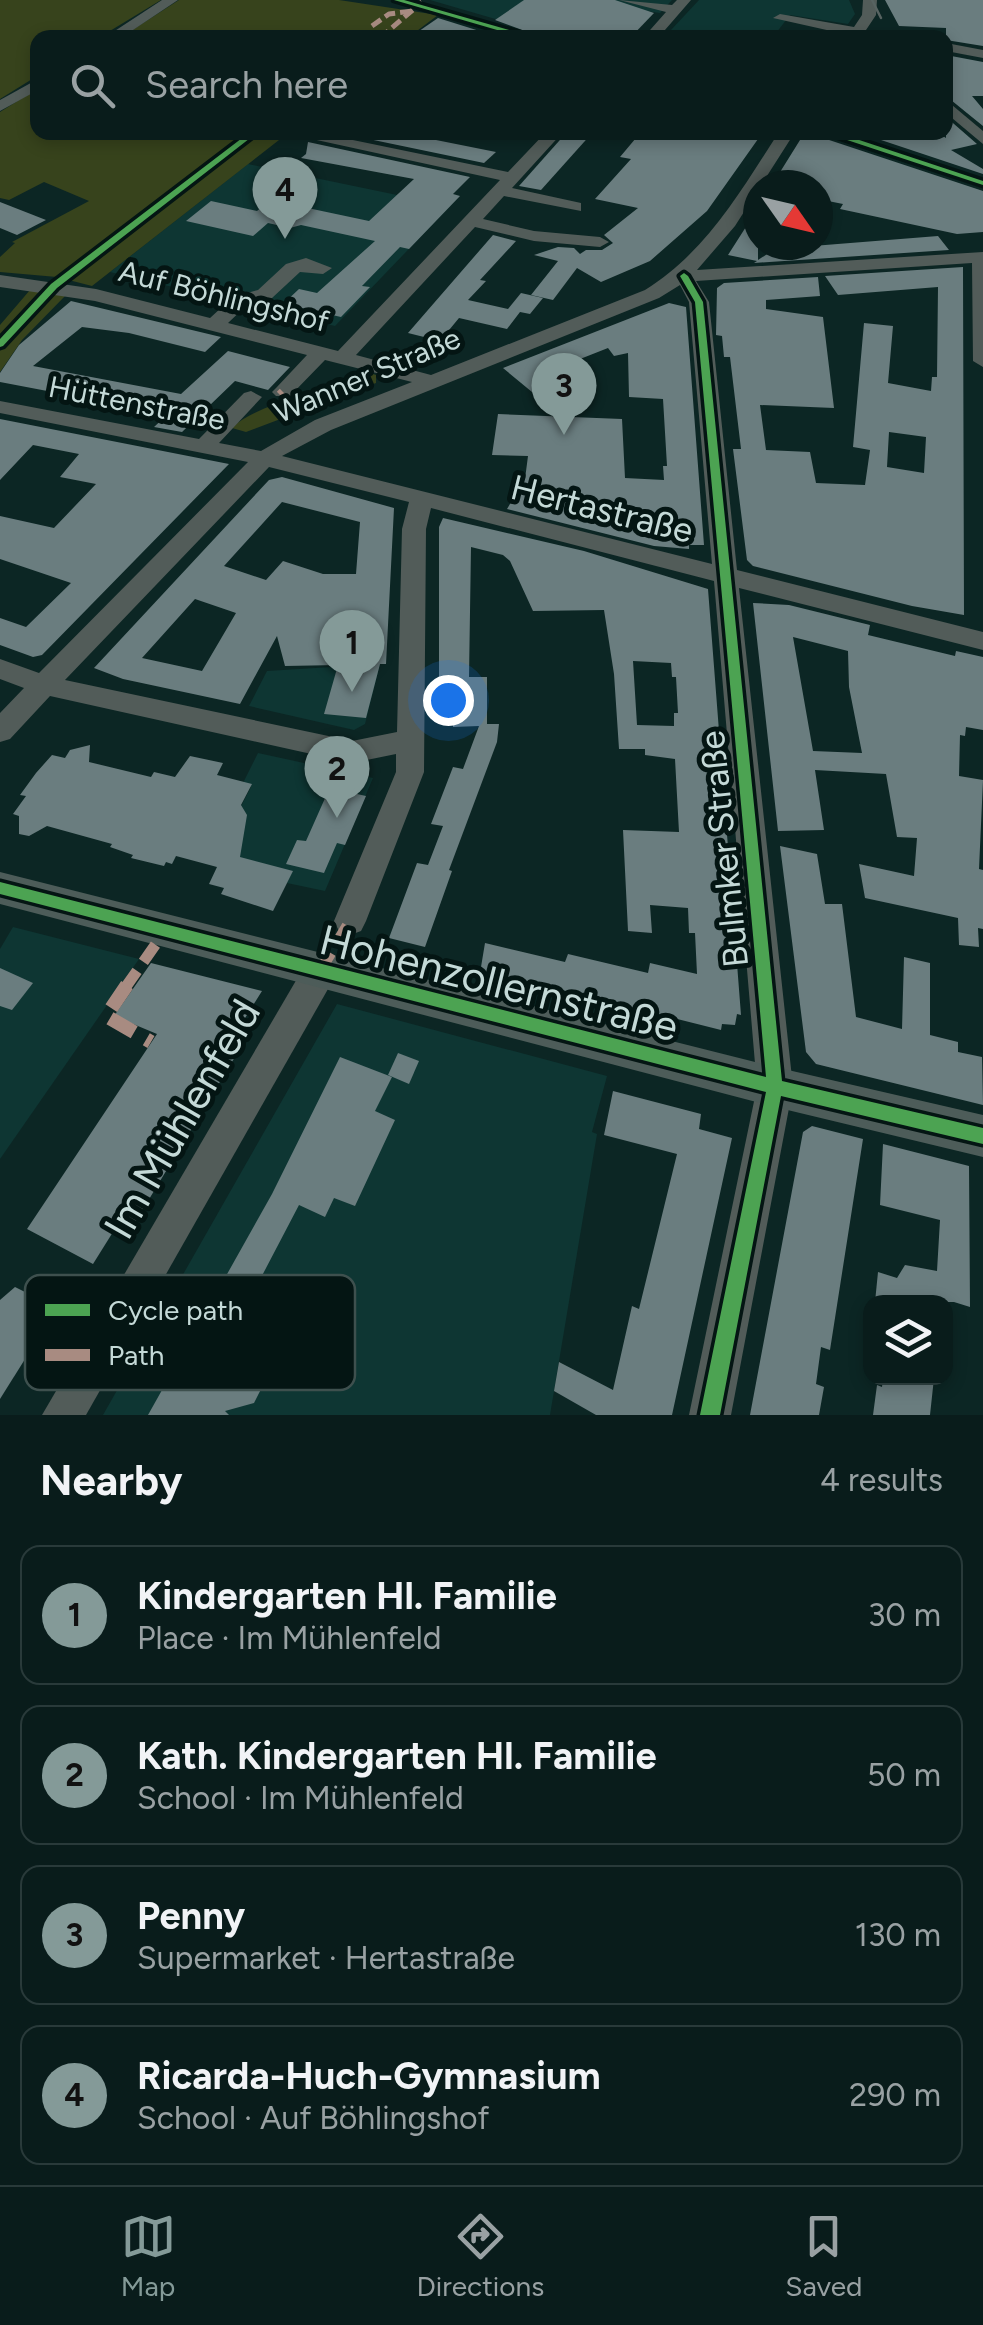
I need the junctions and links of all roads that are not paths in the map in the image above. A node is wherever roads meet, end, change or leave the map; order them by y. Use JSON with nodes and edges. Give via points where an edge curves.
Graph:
{"nodes":[{"id":1,"x":171,"y":0,"type":"edge"},
{"id":2,"x":397,"y":0,"type":"edge"},
{"id":3,"x":626,"y":0,"type":"edge"},
{"id":4,"x":870,"y":0,"type":"edge"},
{"id":5,"x":680,"y":5,"type":"edge"},
{"id":6,"x":780,"y":18,"type":"dead end"},
{"id":7,"x":124,"y":30,"type":"edge"},
{"id":8,"x":505,"y":30,"type":"edge"},
{"id":9,"x":657,"y":30,"type":"edge"},
{"id":10,"x":834,"y":30,"type":"edge"},
{"id":11,"x":860,"y":30,"type":"edge"},
{"id":12,"x":953,"y":48,"type":"edge"},
{"id":13,"x":983,"y":54,"type":"edge"},
{"id":14,"x":30,"y":88,"type":"edge"},
{"id":15,"x":0,"y":106,"type":"edge"},
{"id":16,"x":953,"y":111,"type":"edge"},
{"id":17,"x":983,"y":138,"type":"edge"},
{"id":18,"x":322,"y":140,"type":"edge"},
{"id":19,"x":547,"y":140,"type":"edge"},
{"id":20,"x":782,"y":140,"type":"edge"},
{"id":21,"x":851,"y":140,"type":"edge"},
{"id":22,"x":504,"y":183,"type":"junction"},
{"id":23,"x":983,"y":183,"type":"edge"},
{"id":24,"x":575,"y":208,"type":"dead end"},
{"id":25,"x":471,"y":221,"type":"junction"},
{"id":26,"x":600,"y":242,"type":"dead end"},
{"id":27,"x":982,"y":257,"type":"edge"},
{"id":28,"x":323,"y":268,"type":"dead end"},
{"id":29,"x":684,"y":276,"type":"junction"},
{"id":30,"x":0,"y":281,"type":"edge"},
{"id":31,"x":214,"y":325,"type":"junction"},
{"id":32,"x":321,"y":352,"type":"junction"},
{"id":33,"x":343,"y":357,"type":"junction"},
{"id":34,"x":983,"y":361,"type":"edge"},
{"id":35,"x":432,"y":381,"type":"junction"},
{"id":36,"x":252,"y":397,"type":"dead end"},
{"id":37,"x":0,"y":407,"type":"edge"},
{"id":38,"x":235,"y":414,"type":"junction"},
{"id":39,"x":203,"y":447,"type":"junction"},
{"id":40,"x":262,"y":458,"type":"junction"},
{"id":41,"x":421,"y":499,"type":"junction"},
{"id":42,"x":728,"y":577,"type":"junction"},
{"id":43,"x":983,"y":642,"type":"edge"},
{"id":44,"x":0,"y":669,"type":"edge"},
{"id":45,"x":44,"y":685,"type":"junction"},
{"id":46,"x":0,"y":731,"type":"edge"},
{"id":47,"x":409,"y":740,"type":"junction"},
{"id":48,"x":0,"y":888,"type":"edge"},
{"id":49,"x":350,"y":922,"type":"dead end"},
{"id":50,"x":320,"y":972,"type":"junction"},
{"id":51,"x":775,"y":1087,"type":"junction"},
{"id":52,"x":983,"y":1136,"type":"edge"},
{"id":53,"x":144,"y":1275,"type":"edge"},
{"id":54,"x":78,"y":1390,"type":"edge"},
{"id":55,"x":63,"y":1415,"type":"edge"},
{"id":56,"x":710,"y":1415,"type":"edge"}],
"edges":[{"from":1,"to":7,"type":"street"},
{"from":2,"to":8,"type":"street"},
{"from":3,"to":5,"type":"street"},
{"from":4,"to":11,"type":"street","via":[[870,16]]},
{"from":5,"to":9,"type":"street"},
{"from":6,"to":10,"type":"street"},
{"from":12,"to":13,"type":"street"},
{"from":14,"to":15,"type":"street"},
{"from":16,"to":17,"type":"street"},
{"from":18,"to":22,"type":"street"},
{"from":19,"to":22,"type":"street"},
{"from":20,"to":29,"type":"street","name":"Wanner Straße","via":[[712,246]]},
{"from":21,"to":23,"type":"street"},
{"from":22,"to":24,"type":"street"},
{"from":22,"to":25,"type":"street"},
{"from":25,"to":26,"type":"street"},
{"from":25,"to":33,"type":"street"},
{"from":27,"to":29,"type":"street"},
{"from":27,"to":34,"type":"street"},
{"from":28,"to":31,"type":"street","via":[[293,268]]},
{"from":29,"to":35,"type":"street","name":"Wanner Straße"},
{"from":29,"to":42,"type":"street","name":"Bulmker Straße","via":[[699,302]]},
{"from":30,"to":31,"type":"street","name":"Auf Böhlingshof","via":[[68,289]]},
{"from":31,"to":32,"type":"street","name":"Auf Böhlingshof"},
{"from":32,"to":33,"type":"street","name":"Auf Böhlingshof"},
{"from":32,"to":38,"type":"street","via":[[282,393]]},
{"from":33,"to":35,"type":"street","name":"Auf Böhlingshof"},
{"from":35,"to":40,"type":"street","name":"Wanner Straße"},
{"from":36,"to":38,"type":"street"},
{"from":37,"to":39,"type":"street","name":"Hüttenstraße"},
{"from":38,"to":39,"type":"street"},
{"from":39,"to":40,"type":"street","name":"Hüttenstraße"},
{"from":40,"to":41,"type":"street","name":"Hertastraße"},
{"from":40,"to":45,"type":"street","name":"Wanner Straße"},
{"from":41,"to":42,"type":"street","name":"Hertastraße"},
{"from":41,"to":47,"type":"street","via":[[414,529]]},
{"from":42,"to":43,"type":"street","name":"Hertastraße"},
{"from":42,"to":51,"type":"street","name":"Bulmker Straße"},
{"from":44,"to":45,"type":"street"},
{"from":45,"to":46,"type":"street","name":"Wanner Straße"},
{"from":45,"to":47,"type":"street","via":[[352,752]]},
{"from":47,"to":49,"type":"street","via":[[410,772]]},
{"from":48,"to":50,"type":"main road","name":"Hohenzollernstraße"},
{"from":50,"to":51,"type":"main road","name":"Hohenzollernstraße"},
{"from":50,"to":53,"type":"street","name":"Im Mühlenfeld"},
{"from":51,"to":52,"type":"main road","name":"Hohenzollernstraße"},
{"from":51,"to":56,"type":"street","name":"Bulmker Straße"},
{"from":54,"to":55,"type":"street","name":"Im Mühlenfeld"}]}
